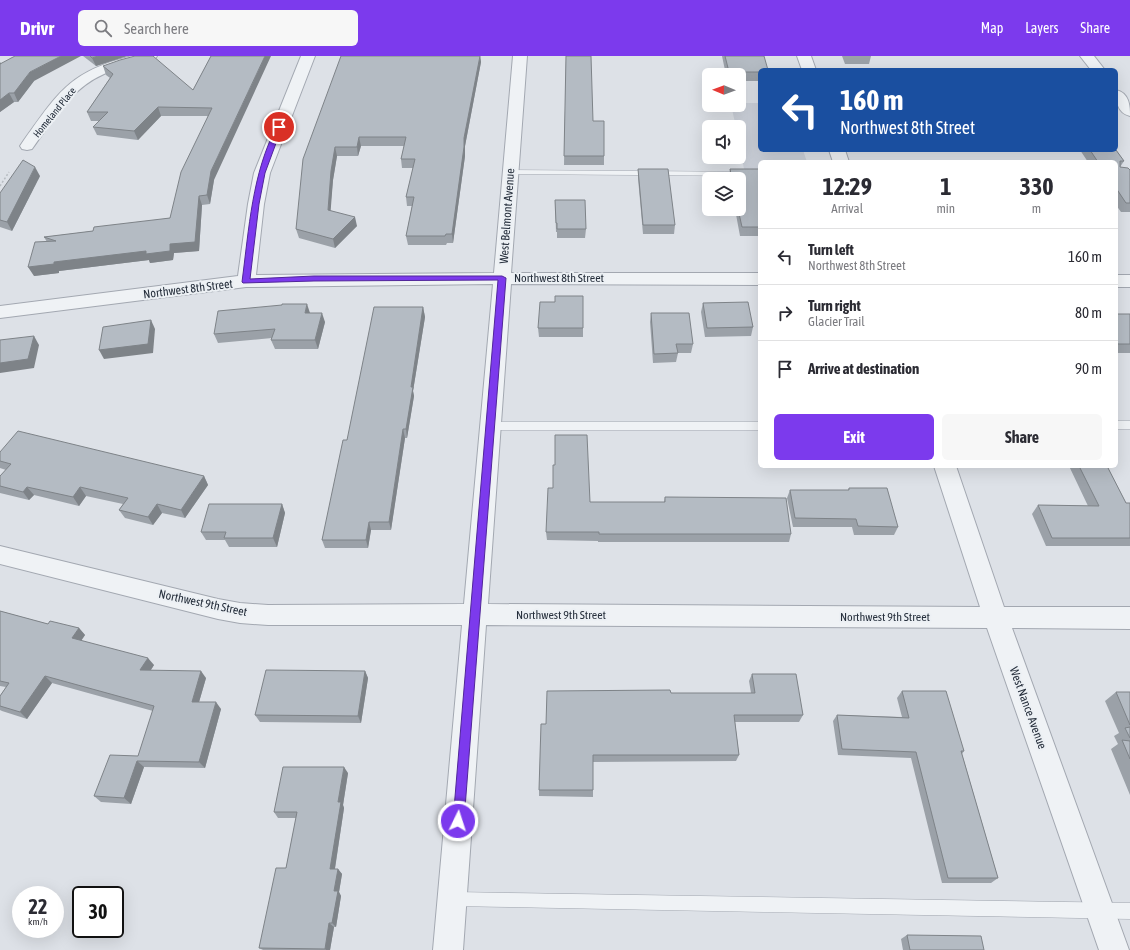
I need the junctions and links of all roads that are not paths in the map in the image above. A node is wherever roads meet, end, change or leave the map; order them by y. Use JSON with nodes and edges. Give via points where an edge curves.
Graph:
{"nodes":[{"id":1,"x":150,"y":56,"type":"edge"},
{"id":2,"x":308,"y":56,"type":"edge"},
{"id":3,"x":520,"y":56,"type":"edge"},
{"id":4,"x":804,"y":56,"type":"edge"},
{"id":5,"x":1087,"y":56,"type":"edge"},
{"id":6,"x":808,"y":68,"type":"edge"},
{"id":7,"x":1096,"y":68,"type":"edge"},
{"id":8,"x":1118,"y":88,"type":"edge"},
{"id":9,"x":1130,"y":88,"type":"edge"},
{"id":10,"x":1118,"y":97,"type":"edge"},
{"id":11,"x":1130,"y":112,"type":"edge"},
{"id":12,"x":27,"y":146,"type":"dead end"},
{"id":13,"x":510,"y":172,"type":"junction"},
{"id":14,"x":758,"y":174,"type":"edge"},
{"id":15,"x":502,"y":278,"type":"junction"},
{"id":16,"x":758,"y":279,"type":"edge"},
{"id":17,"x":1118,"y":281,"type":"edge"},
{"id":18,"x":1130,"y":281,"type":"edge"},
{"id":19,"x":246,"y":282,"type":"junction"},
{"id":20,"x":0,"y":312,"type":"edge"},
{"id":21,"x":1118,"y":425,"type":"edge"},
{"id":22,"x":1130,"y":425,"type":"edge"},
{"id":23,"x":490,"y":426,"type":"junction"},
{"id":24,"x":758,"y":426,"type":"edge"},
{"id":25,"x":946,"y":468,"type":"edge"},
{"id":26,"x":0,"y":555,"type":"edge"},
{"id":27,"x":476,"y":614,"type":"junction"},
{"id":28,"x":997,"y":618,"type":"junction"},
{"id":29,"x":1130,"y":618,"type":"edge"},
{"id":30,"x":452,"y":899,"type":"junction"},
{"id":31,"x":1101,"y":911,"type":"junction"},
{"id":32,"x":1130,"y":911,"type":"edge"},
{"id":33,"x":448,"y":950,"type":"edge"},
{"id":34,"x":1114,"y":950,"type":"edge"}],
"edges":[{"from":1,"to":12,"type":"street","name":"Homeland Place","via":[[110,67],[73,86]]},
{"from":2,"to":19,"type":"street","via":[[262,173]]},
{"from":3,"to":13,"type":"street","name":"West Belmont Avenue"},
{"from":4,"to":6,"type":"street"},
{"from":5,"to":7,"type":"street"},
{"from":8,"to":9,"type":"street"},
{"from":10,"to":11,"type":"street"},
{"from":13,"to":14,"type":"lane"},
{"from":13,"to":15,"type":"street","name":"West Belmont Avenue"},
{"from":15,"to":16,"type":"street","name":"Northwest 8th Street"},
{"from":15,"to":19,"type":"street","name":"Northwest 8th Street","via":[[314,278]]},
{"from":15,"to":23,"type":"street","name":"West Belmont Avenue"},
{"from":17,"to":18,"type":"street"},
{"from":19,"to":20,"type":"street","name":"Northwest 8th Street"},
{"from":21,"to":22,"type":"lane"},
{"from":23,"to":24,"type":"lane"},
{"from":23,"to":27,"type":"street","name":"West Belmont Avenue"},
{"from":25,"to":28,"type":"street","name":"West Nance Avenue"},
{"from":26,"to":27,"type":"street","name":"Northwest 9th Street","via":[[240,613]]},
{"from":27,"to":28,"type":"street","name":"Northwest 9th Street"},
{"from":27,"to":30,"type":"street","name":"West Belmont Avenue"},
{"from":28,"to":29,"type":"street","name":"Northwest 9th Street"},
{"from":28,"to":31,"type":"street","name":"West Nance Avenue"},
{"from":30,"to":31,"type":"lane"},
{"from":30,"to":33,"type":"street","name":"West Belmont Avenue"},
{"from":31,"to":32,"type":"lane"},
{"from":31,"to":34,"type":"street","name":"West Nance Avenue"}]}
